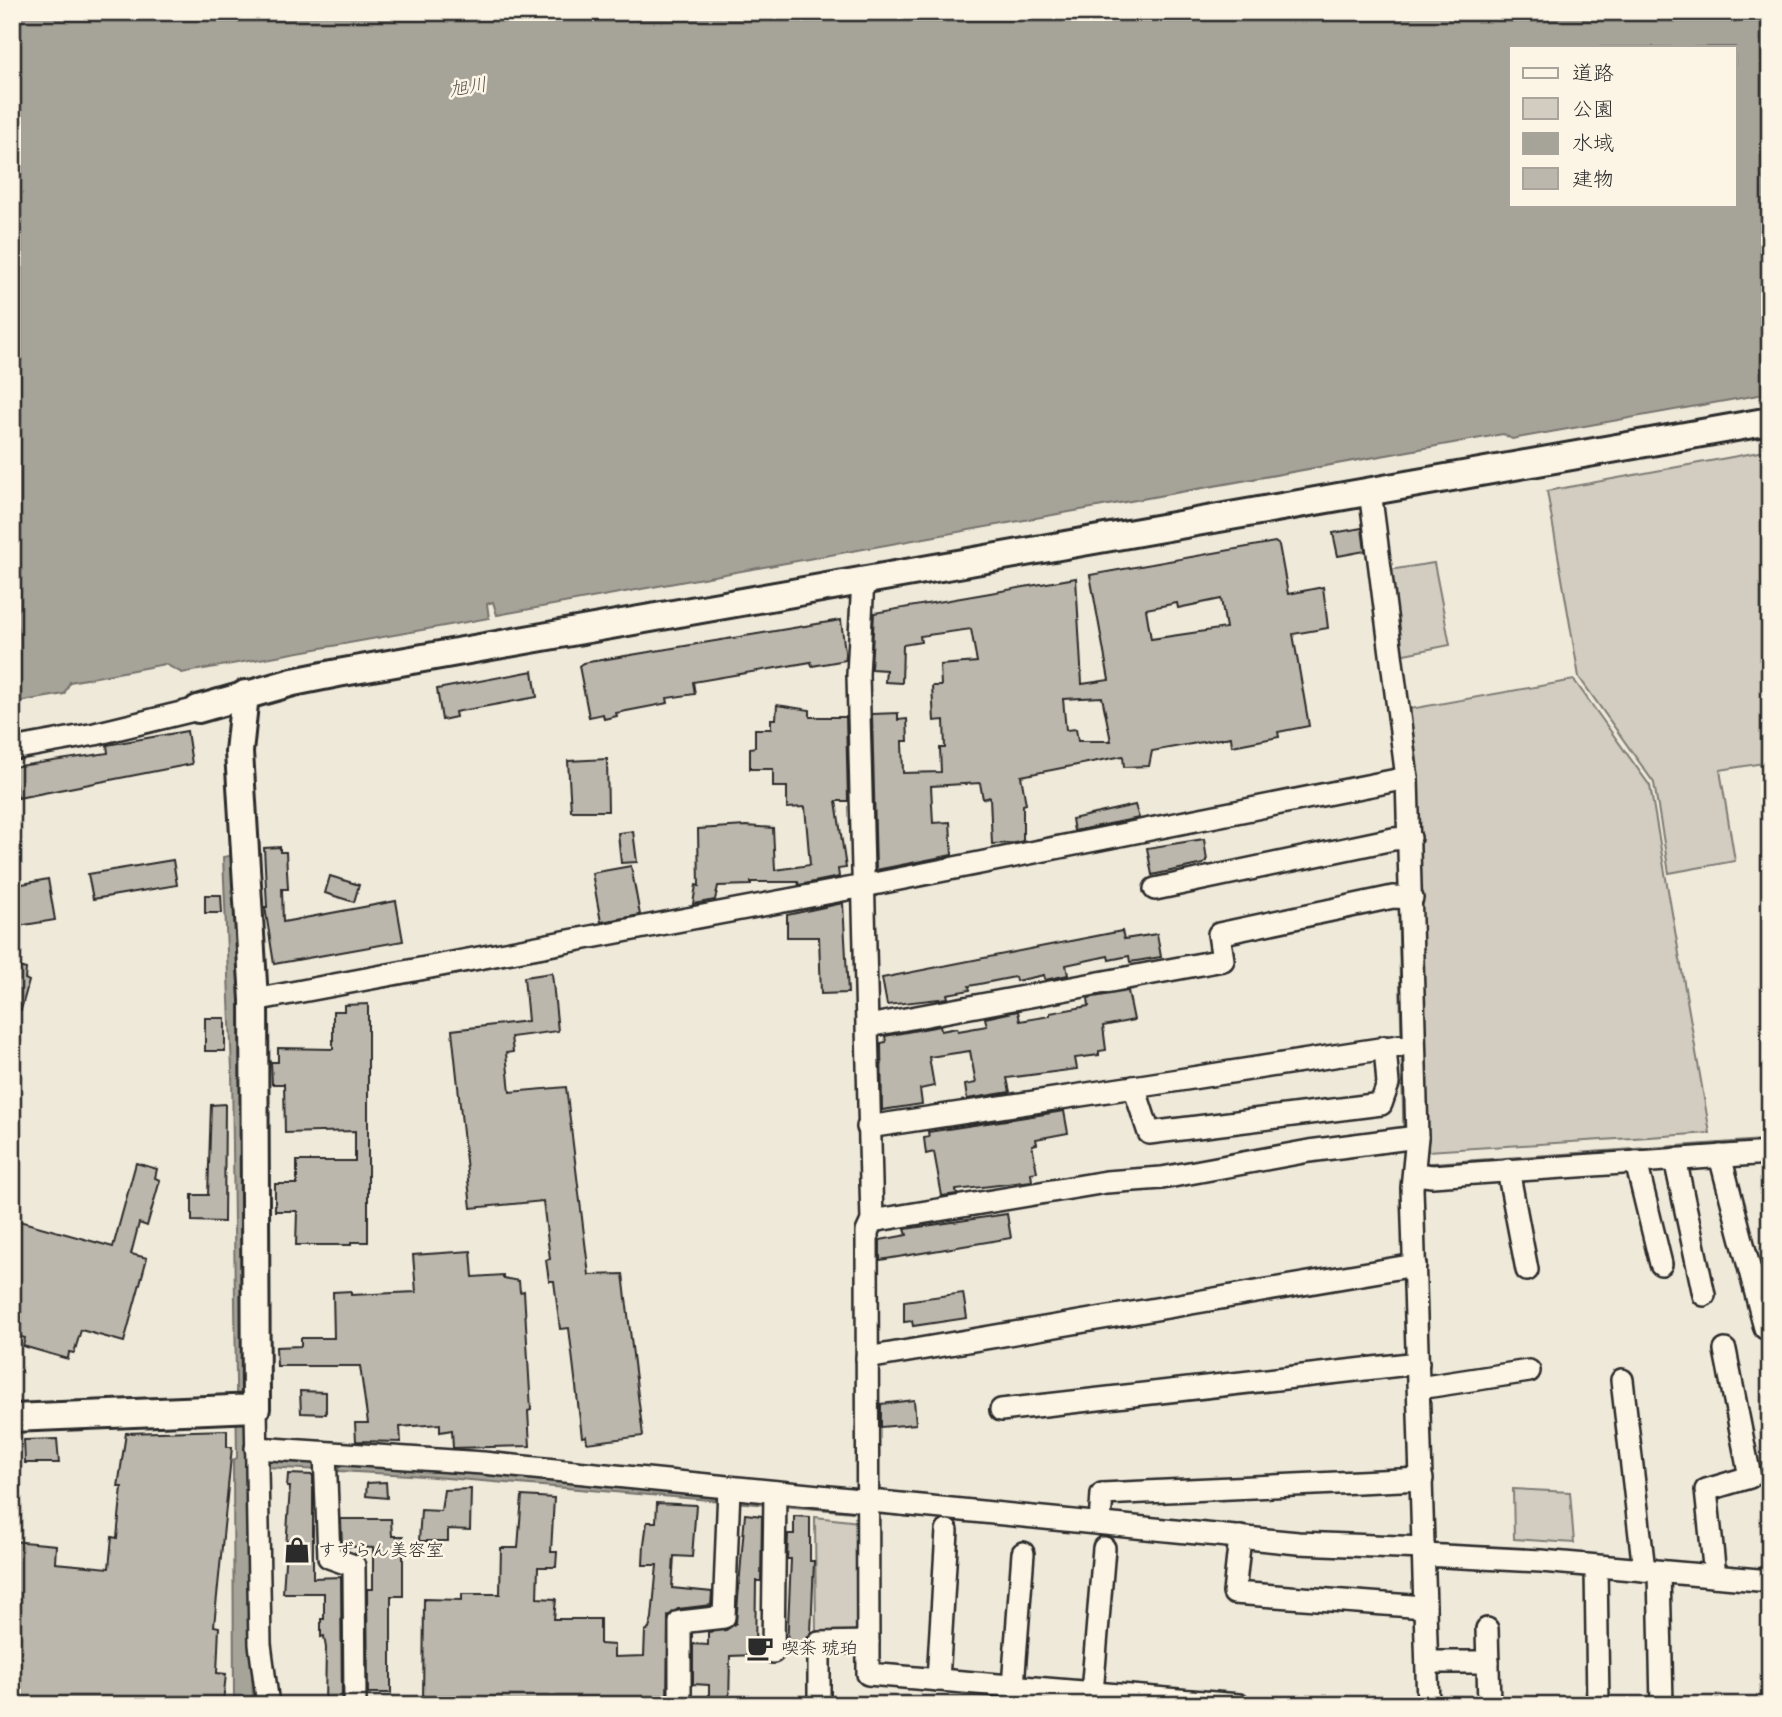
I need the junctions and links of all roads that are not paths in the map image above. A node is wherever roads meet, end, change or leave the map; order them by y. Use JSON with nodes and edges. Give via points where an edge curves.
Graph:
{"nodes":[{"id":1,"x":1770,"y":421,"type":"edge"},
{"id":2,"x":1370,"y":491,"type":"junction"},
{"id":3,"x":863,"y":579,"type":"junction"},
{"id":4,"x":245,"y":694,"type":"junction"},
{"id":5,"x":198,"y":709,"type":"joint"},
{"id":6,"x":12,"y":749,"type":"edge"},
{"id":7,"x":1407,"y":778,"type":"junction"},
{"id":8,"x":1403,"y":838,"type":"junction"},
{"id":9,"x":1155,"y":889,"type":"dead end"},
{"id":10,"x":865,"y":892,"type":"junction"},
{"id":11,"x":1404,"y":897,"type":"junction"},
{"id":12,"x":254,"y":1000,"type":"junction"},
{"id":13,"x":868,"y":1026,"type":"junction"},
{"id":14,"x":1402,"y":1046,"type":"junction"},
{"id":15,"x":1402,"y":1085,"type":"junction"},
{"id":16,"x":1134,"y":1087,"type":"junction"},
{"id":17,"x":868,"y":1128,"type":"junction"},
{"id":18,"x":1409,"y":1138,"type":"junction"},
{"id":19,"x":1770,"y":1153,"type":"edge"},
{"id":20,"x":1720,"y":1156,"type":"junction"},
{"id":21,"x":1675,"y":1159,"type":"junction"},
{"id":22,"x":1636,"y":1162,"type":"junction"},
{"id":23,"x":1508,"y":1170,"type":"junction"},
{"id":24,"x":1415,"y":1174,"type":"junction"},
{"id":25,"x":872,"y":1222,"type":"junction"},
{"id":26,"x":1661,"y":1264,"type":"dead end"},
{"id":27,"x":1409,"y":1266,"type":"junction"},
{"id":28,"x":1528,"y":1270,"type":"dead end"},
{"id":29,"x":1704,"y":1295,"type":"dead end"},
{"id":30,"x":1766,"y":1328,"type":"dead end"},
{"id":31,"x":1725,"y":1350,"type":"dead end"},
{"id":32,"x":867,"y":1358,"type":"junction"},
{"id":33,"x":1412,"y":1364,"type":"junction"},
{"id":34,"x":1529,"y":1371,"type":"dead end"},
{"id":35,"x":1622,"y":1380,"type":"dead end"},
{"id":36,"x":1419,"y":1388,"type":"junction"},
{"id":37,"x":256,"y":1408,"type":"junction"},
{"id":38,"x":1001,"y":1410,"type":"dead end"},
{"id":39,"x":12,"y":1418,"type":"edge"},
{"id":40,"x":256,"y":1458,"type":"junction"},
{"id":41,"x":326,"y":1460,"type":"junction"},
{"id":42,"x":1414,"y":1479,"type":"junction"},
{"id":43,"x":728,"y":1494,"type":"junction"},
{"id":44,"x":775,"y":1499,"type":"junction"},
{"id":45,"x":867,"y":1508,"type":"junction"},
{"id":46,"x":1100,"y":1523,"type":"junction"},
{"id":47,"x":947,"y":1531,"type":"dead end"},
{"id":48,"x":1239,"y":1542,"type":"junction"},
{"id":49,"x":1104,"y":1548,"type":"dead end"},
{"id":50,"x":1419,"y":1550,"type":"junction"},
{"id":51,"x":1024,"y":1553,"type":"dead end"},
{"id":52,"x":1647,"y":1566,"type":"junction"},
{"id":53,"x":1596,"y":1567,"type":"junction"},
{"id":54,"x":1714,"y":1569,"type":"junction"},
{"id":55,"x":1770,"y":1581,"type":"edge"},
{"id":56,"x":1417,"y":1607,"type":"junction"},
{"id":57,"x":1487,"y":1629,"type":"dead end"},
{"id":58,"x":867,"y":1642,"type":"junction"},
{"id":59,"x":773,"y":1652,"type":"dead end"},
{"id":60,"x":1427,"y":1662,"type":"junction"},
{"id":61,"x":1488,"y":1662,"type":"junction"},
{"id":62,"x":938,"y":1680,"type":"junction"},
{"id":63,"x":1013,"y":1686,"type":"junction"},
{"id":64,"x":1091,"y":1693,"type":"junction"},
{"id":65,"x":268,"y":1705,"type":"edge"},
{"id":66,"x":355,"y":1705,"type":"edge"},
{"id":67,"x":680,"y":1705,"type":"edge"},
{"id":68,"x":819,"y":1705,"type":"edge"},
{"id":69,"x":1238,"y":1705,"type":"edge"},
{"id":70,"x":1428,"y":1705,"type":"edge"},
{"id":71,"x":1489,"y":1705,"type":"edge"},
{"id":72,"x":1598,"y":1705,"type":"edge"},
{"id":73,"x":1661,"y":1705,"type":"edge"}],
"edges":[{"from":1,"to":2,"type":"street"},
{"from":2,"to":3,"type":"street"},
{"from":2,"to":7,"type":"street"},
{"from":3,"to":4,"type":"street","via":[[338,673]]},
{"from":3,"to":10,"type":"street","via":[[858,675]]},
{"from":4,"to":5,"type":"street"},
{"from":4,"to":12,"type":"street","via":[[239,752]]},
{"from":5,"to":6,"type":"street"},
{"from":7,"to":8,"type":"street"},
{"from":7,"to":10,"type":"street"},
{"from":8,"to":9,"type":"street"},
{"from":8,"to":11,"type":"street"},
{"from":10,"to":12,"type":"street"},
{"from":10,"to":13,"type":"street"},
{"from":11,"to":13,"type":"street","via":[[1219,934],[1223,960]]},
{"from":11,"to":14,"type":"street"},
{"from":12,"to":37,"type":"street"},
{"from":13,"to":17,"type":"street"},
{"from":14,"to":15,"type":"street"},
{"from":14,"to":15,"type":"street"},
{"from":14,"to":16,"type":"street"},
{"from":15,"to":16,"type":"street","via":[[1381,1104],[1149,1133]]},
{"from":15,"to":18,"type":"street"},
{"from":16,"to":17,"type":"street"},
{"from":17,"to":25,"type":"street"},
{"from":18,"to":24,"type":"street"},
{"from":18,"to":25,"type":"street"},
{"from":19,"to":20,"type":"street"},
{"from":20,"to":21,"type":"street"},
{"from":20,"to":30,"type":"street"},
{"from":21,"to":22,"type":"street"},
{"from":21,"to":29,"type":"street"},
{"from":22,"to":23,"type":"street"},
{"from":22,"to":26,"type":"street"},
{"from":23,"to":24,"type":"street"},
{"from":23,"to":28,"type":"street"},
{"from":24,"to":27,"type":"street"},
{"from":25,"to":32,"type":"street","via":[[867,1232]]},
{"from":27,"to":32,"type":"street"},
{"from":27,"to":33,"type":"street"},
{"from":31,"to":54,"type":"street","via":[[1750,1477],[1706,1490]]},
{"from":32,"to":45,"type":"street"},
{"from":33,"to":36,"type":"street"},
{"from":33,"to":38,"type":"street"},
{"from":34,"to":36,"type":"street"},
{"from":35,"to":52,"type":"street"},
{"from":36,"to":42,"type":"street"},
{"from":37,"to":39,"type":"street"},
{"from":37,"to":40,"type":"street"},
{"from":40,"to":41,"type":"street"},
{"from":40,"to":65,"type":"street","via":[[260,1644]]},
{"from":41,"to":43,"type":"street","via":[[483,1463]]},
{"from":41,"to":66,"type":"street","via":[[329,1557],[354,1566]]},
{"from":42,"to":46,"type":"street","via":[[1102,1494]]},
{"from":42,"to":50,"type":"street"},
{"from":43,"to":44,"type":"street"},
{"from":43,"to":67,"type":"street","via":[[724,1617],[680,1622]]},
{"from":44,"to":45,"type":"street"},
{"from":44,"to":59,"type":"street"},
{"from":45,"to":46,"type":"street"},
{"from":45,"to":58,"type":"street"},
{"from":46,"to":48,"type":"street"},
{"from":47,"to":62,"type":"street"},
{"from":48,"to":50,"type":"street"},
{"from":48,"to":56,"type":"street","via":[[1234,1592]]},
{"from":49,"to":64,"type":"street"},
{"from":50,"to":53,"type":"street"},
{"from":50,"to":56,"type":"street"},
{"from":51,"to":63,"type":"street"},
{"from":52,"to":53,"type":"street"},
{"from":52,"to":54,"type":"street"},
{"from":52,"to":73,"type":"street"},
{"from":53,"to":72,"type":"street"},
{"from":54,"to":55,"type":"street"},
{"from":56,"to":60,"type":"street"},
{"from":57,"to":61,"type":"street"},
{"from":58,"to":62,"type":"street","via":[[868,1674]]},
{"from":58,"to":68,"type":"street","via":[[819,1643]]},
{"from":60,"to":61,"type":"street"},
{"from":60,"to":70,"type":"street"},
{"from":61,"to":71,"type":"street"},
{"from":62,"to":63,"type":"street"},
{"from":63,"to":64,"type":"street"},
{"from":64,"to":69,"type":"street"}]}
